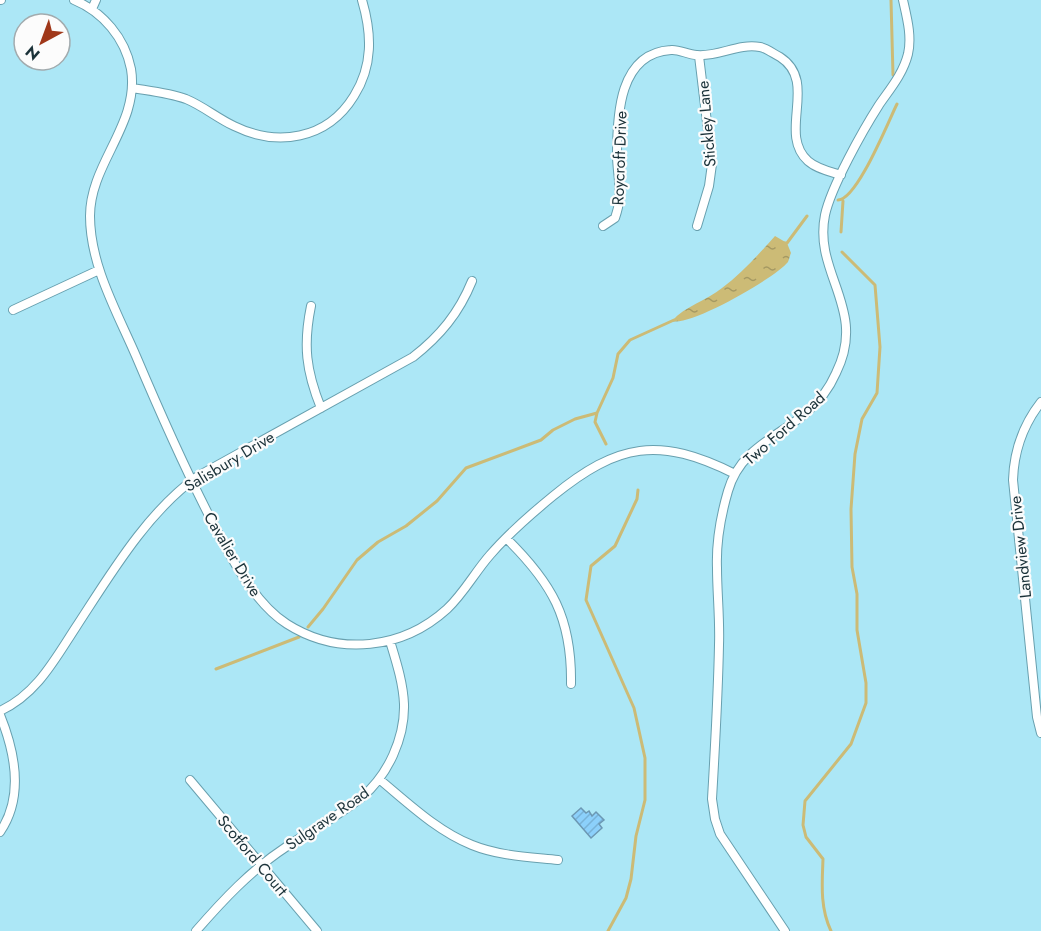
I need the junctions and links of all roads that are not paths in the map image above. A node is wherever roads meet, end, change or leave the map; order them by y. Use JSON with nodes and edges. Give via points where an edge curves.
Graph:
{"nodes":[{"id":1,"x":75,"y":0,"type":"edge"},
{"id":2,"x":96,"y":0,"type":"edge"},
{"id":3,"x":362,"y":0,"type":"edge"},
{"id":4,"x":903,"y":0,"type":"edge"},
{"id":5,"x":92,"y":9,"type":"junction"},
{"id":6,"x":699,"y":56,"type":"junction"},
{"id":7,"x":132,"y":88,"type":"junction"},
{"id":8,"x":842,"y":175,"type":"junction"},
{"id":9,"x":603,"y":225,"type":"dead end"},
{"id":10,"x":697,"y":226,"type":"dead end"},
{"id":11,"x":99,"y":270,"type":"junction"},
{"id":12,"x":472,"y":281,"type":"dead end"},
{"id":13,"x":311,"y":306,"type":"dead end"},
{"id":14,"x":13,"y":310,"type":"dead end"},
{"id":15,"x":1041,"y":402,"type":"edge"},
{"id":16,"x":321,"y":408,"type":"junction"},
{"id":17,"x":735,"y":474,"type":"junction"},
{"id":18,"x":191,"y":480,"type":"junction"},
{"id":19,"x":506,"y":538,"type":"junction"},
{"id":20,"x":390,"y":641,"type":"junction"},
{"id":21,"x":571,"y":684,"type":"dead end"},
{"id":22,"x":0,"y":713,"type":"edge"},
{"id":23,"x":1041,"y":733,"type":"edge"},
{"id":24,"x":379,"y":778,"type":"junction"},
{"id":25,"x":190,"y":780,"type":"dead end"},
{"id":26,"x":0,"y":832,"type":"edge"},
{"id":27,"x":558,"y":860,"type":"dead end"},
{"id":28,"x":261,"y":865,"type":"junction"},
{"id":29,"x":196,"y":931,"type":"edge"},
{"id":30,"x":317,"y":931,"type":"edge"},
{"id":31,"x":785,"y":931,"type":"edge"}],
"edges":[{"from":1,"to":5,"type":"street","name":"Cavalier Drive"},
{"from":2,"to":5,"type":"street"},
{"from":3,"to":7,"type":"street","via":[[370,50],[361,86],[333,119],[305,135],[262,136],[232,125],[186,99]]},
{"from":4,"to":8,"type":"street","name":"Two Ford Road","via":[[909,28],[905,64]]},
{"from":5,"to":7,"type":"street","name":"Cavalier Drive","via":[[107,21],[123,45]]},
{"from":6,"to":8,"type":"street","name":"Roycroft Drive","via":[[738,46],[761,46],[783,59],[799,87],[797,146],[808,161]]},
{"from":6,"to":9,"type":"street","name":"Roycroft Drive","via":[[672,50],[652,54],[627,77],[616,155],[620,199],[615,218]]},
{"from":6,"to":10,"type":"street","name":"Stickley Lane","via":[[712,164]]},
{"from":7,"to":11,"type":"street","name":"Cavalier Drive","via":[[125,121],[91,200],[91,233]]},
{"from":8,"to":17,"type":"street","name":"Two Ford Road","via":[[829,202],[824,230],[826,253],[847,321],[842,360],[818,401],[759,445]]},
{"from":11,"to":14,"type":"street"},
{"from":11,"to":18,"type":"street","name":"Cavalier Drive"},
{"from":12,"to":16,"type":"street","name":"Salisbury Drive","via":[[456,312],[428,345],[397,367]]},
{"from":13,"to":16,"type":"street","via":[[306,355]]},
{"from":15,"to":23,"type":"street","name":"Landview Drive","via":[[1018,446],[1014,480]]},
{"from":16,"to":18,"type":"street","name":"Salisbury Drive"},
{"from":17,"to":19,"type":"street","name":"Cavalier Drive","via":[[707,460],[677,452],[650,450],[620,455],[588,470]]},
{"from":17,"to":31,"type":"street","name":"Two Ford Road","via":[[717,550],[719,644],[712,799],[720,834]]},
{"from":18,"to":20,"type":"street","name":"Cavalier Drive","via":[[246,581],[284,622],[332,642],[364,645]]},
{"from":18,"to":22,"type":"street","name":"Salisbury Drive","via":[[126,553],[42,678]]},
{"from":19,"to":20,"type":"street","name":"Cavalier Drive","via":[[449,607],[422,627]]},
{"from":19,"to":21,"type":"street","via":[[542,577],[561,612],[570,649]]},
{"from":20,"to":24,"type":"street","name":"Sulgrave Road","via":[[403,693],[403,720],[396,748]]},
{"from":22,"to":26,"type":"street","via":[[12,749],[15,785],[9,814]]},
{"from":24,"to":27,"type":"street","via":[[456,838],[491,851]]},
{"from":24,"to":28,"type":"street","name":"Sulgrave Road","via":[[362,797]]},
{"from":25,"to":28,"type":"street","name":"Scotford Court"},
{"from":28,"to":29,"type":"street","name":"Sulgrave Road"},
{"from":28,"to":30,"type":"street","name":"Scotford Court"}]}
